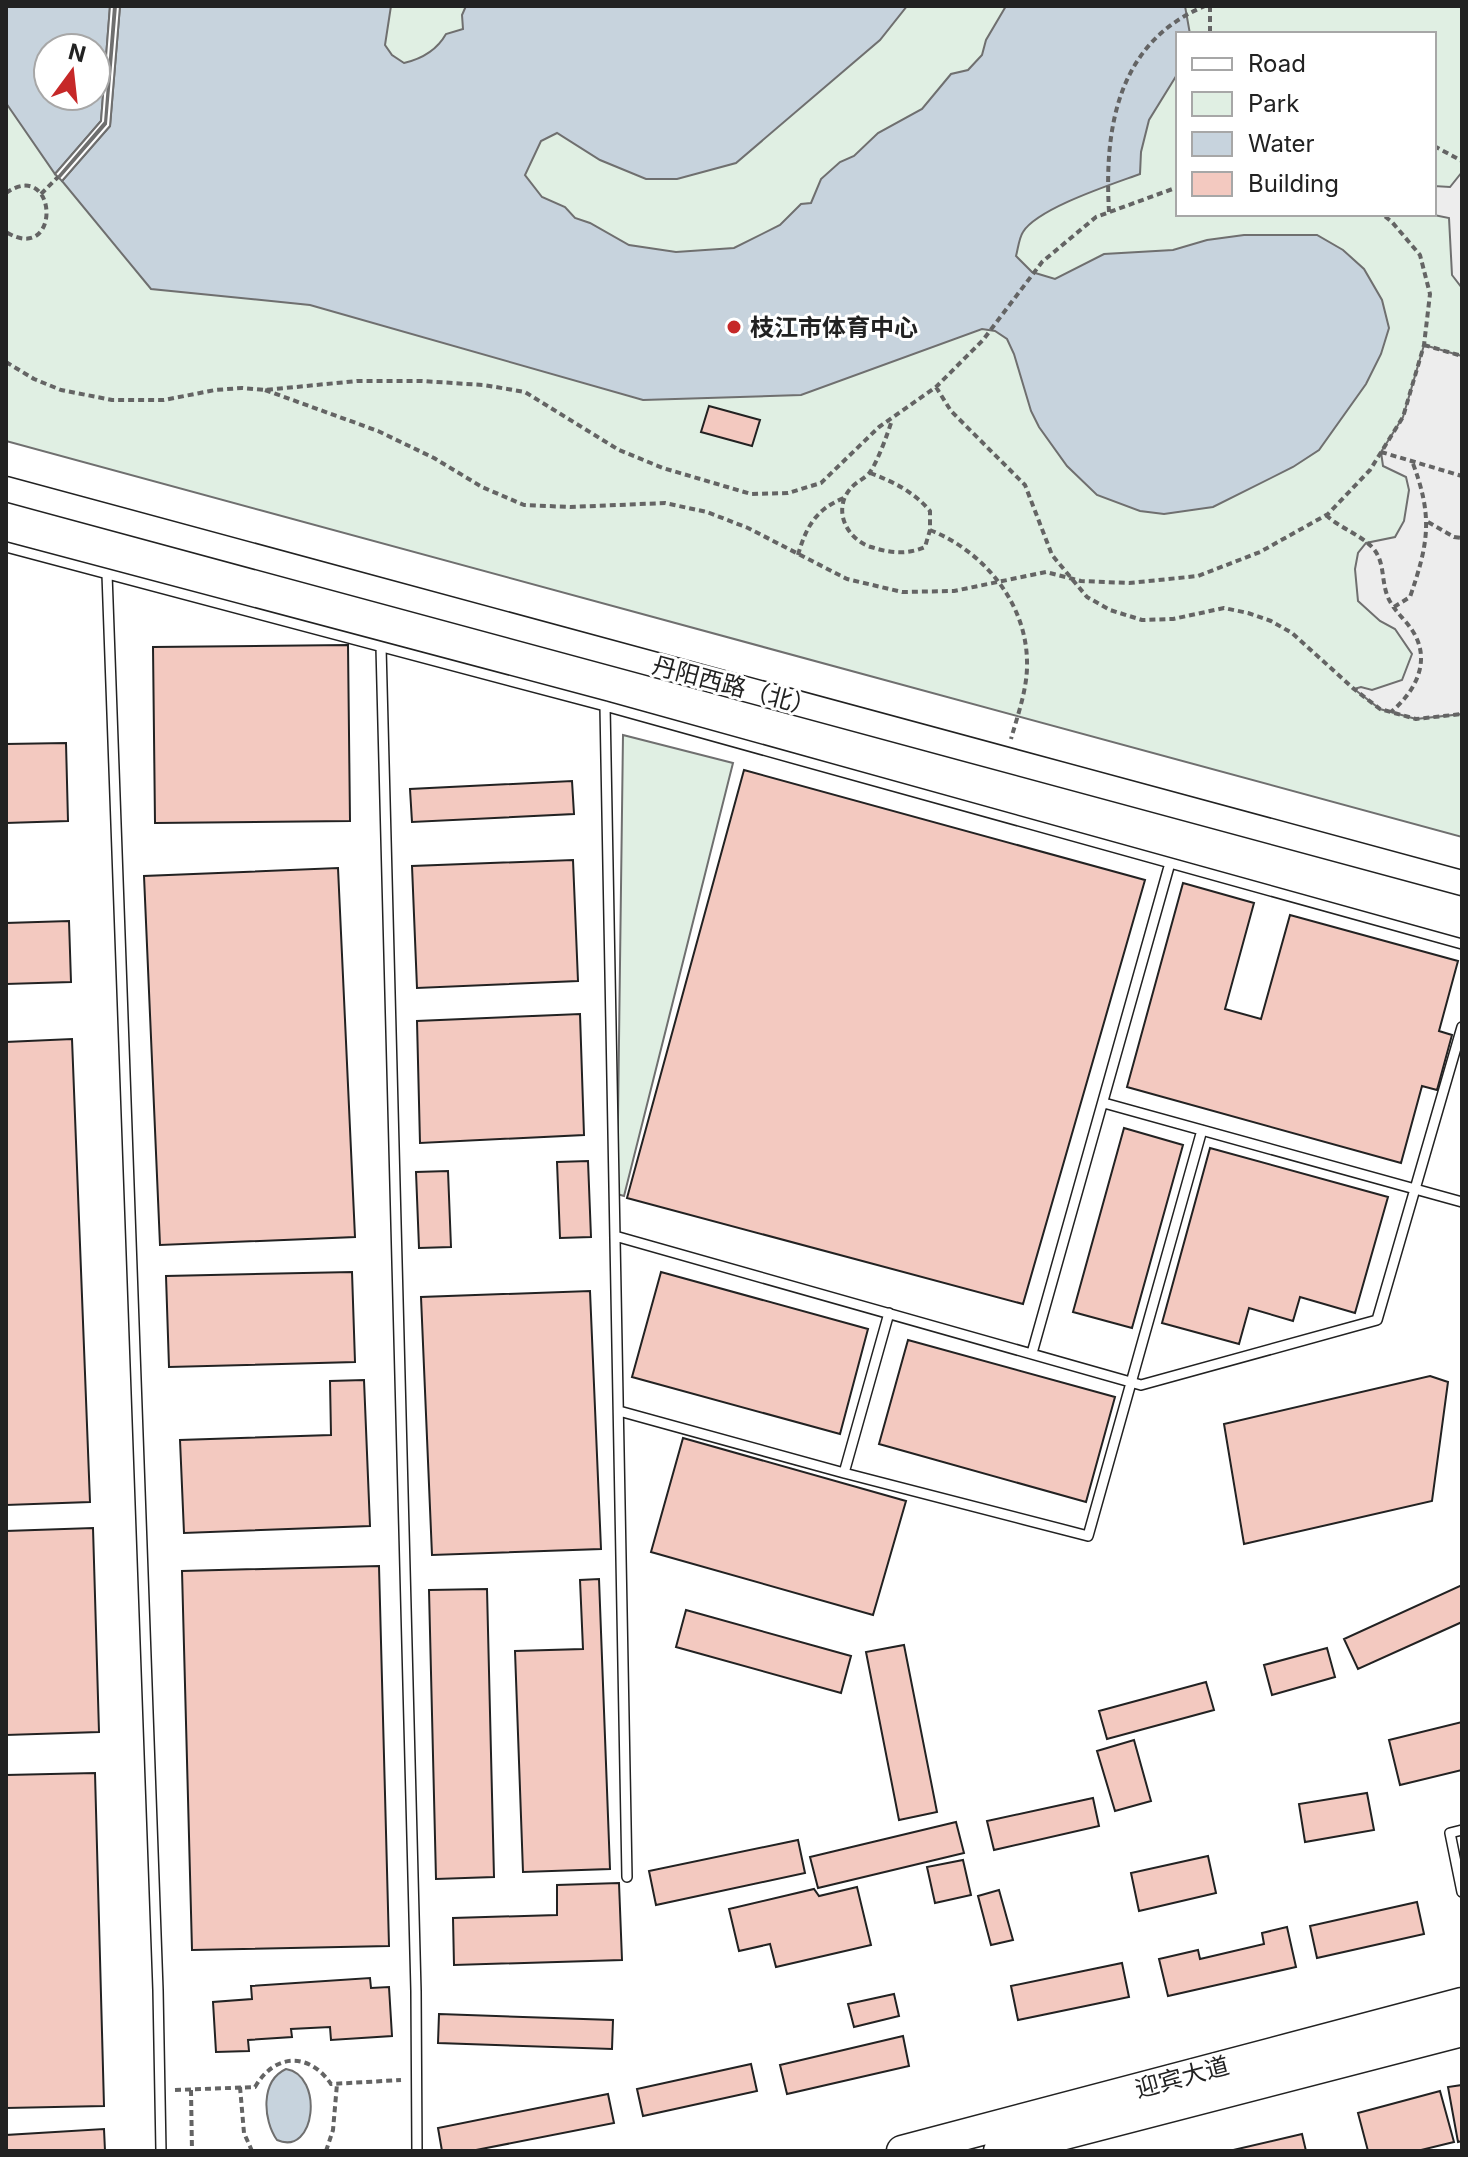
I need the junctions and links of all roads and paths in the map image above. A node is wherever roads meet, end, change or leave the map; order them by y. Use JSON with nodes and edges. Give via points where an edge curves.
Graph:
{"nodes":[{"id":1,"x":1207,"y":6,"type":"edge"},
{"id":2,"x":1210,"y":32,"type":"edge"},
{"id":3,"x":1436,"y":147,"type":"edge"},
{"id":4,"x":1462,"y":161,"type":"edge"},
{"id":5,"x":58,"y":177,"type":"dead end"},
{"id":6,"x":1176,"y":188,"type":"edge"},
{"id":7,"x":7,"y":189,"type":"edge"},
{"id":8,"x":41,"y":194,"type":"junction"},
{"id":9,"x":1109,"y":212,"type":"junction"},
{"id":10,"x":1384,"y":216,"type":"edge"},
{"id":11,"x":6,"y":232,"type":"edge"},
{"id":12,"x":1424,"y":345,"type":"junction"},
{"id":13,"x":1462,"y":356,"type":"edge"},
{"id":14,"x":6,"y":362,"type":"edge"},
{"id":15,"x":936,"y":387,"type":"junction"},
{"id":16,"x":265,"y":390,"type":"junction"},
{"id":17,"x":892,"y":418,"type":"junction"},
{"id":18,"x":1381,"y":452,"type":"junction"},
{"id":19,"x":1412,"y":461,"type":"junction"},
{"id":20,"x":870,"y":473,"type":"junction"},
{"id":21,"x":1462,"y":476,"type":"edge"},
{"id":22,"x":6,"y":489,"type":"edge"},
{"id":23,"x":844,"y":498,"type":"junction"},
{"id":24,"x":1326,"y":515,"type":"junction"},
{"id":25,"x":1428,"y":522,"type":"junction"},
{"id":26,"x":930,"y":530,"type":"junction"},
{"id":27,"x":1462,"y":538,"type":"edge"},
{"id":28,"x":6,"y":547,"type":"edge"},
{"id":29,"x":798,"y":555,"type":"junction"},
{"id":30,"x":107,"y":574,"type":"junction"},
{"id":31,"x":1069,"y":578,"type":"junction"},
{"id":32,"x":998,"y":580,"type":"junction"},
{"id":33,"x":1394,"y":607,"type":"junction"},
{"id":34,"x":381,"y":647,"type":"junction"},
{"id":35,"x":605,"y":706,"type":"junction"},
{"id":36,"x":1390,"y":712,"type":"junction"},
{"id":37,"x":1462,"y":714,"type":"edge"},
{"id":38,"x":1006,"y":759,"type":"junction"},
{"id":39,"x":1170,"y":863,"type":"junction"},
{"id":40,"x":1462,"y":883,"type":"edge"},
{"id":41,"x":1462,"y":944,"type":"edge"},
{"id":42,"x":1462,"y":1027,"type":"edge"},
{"id":43,"x":1104,"y":1103,"type":"junction"},
{"id":44,"x":1202,"y":1130,"type":"junction"},
{"id":45,"x":1415,"y":1189,"type":"junction"},
{"id":46,"x":1462,"y":1202,"type":"edge"},
{"id":47,"x":615,"y":1236,"type":"junction"},
{"id":48,"x":889,"y":1313,"type":"junction"},
{"id":49,"x":1032,"y":1353,"type":"junction"},
{"id":50,"x":1131,"y":1382,"type":"junction"},
{"id":51,"x":619,"y":1411,"type":"junction"},
{"id":52,"x":844,"y":1473,"type":"junction"},
{"id":53,"x":1462,"y":1830,"type":"edge"},
{"id":54,"x":627,"y":1877,"type":"dead end"},
{"id":55,"x":1462,"y":1892,"type":"edge"},
{"id":56,"x":1462,"y":2003,"type":"edge"},
{"id":57,"x":1462,"y":2031,"type":"edge"},
{"id":58,"x":417,"y":2079,"type":"junction"},
{"id":59,"x":337,"y":2084,"type":"junction"},
{"id":60,"x":240,"y":2087,"type":"junction"},
{"id":61,"x":191,"y":2090,"type":"junction"},
{"id":62,"x":160,"y":2091,"type":"junction"},
{"id":63,"x":161,"y":2151,"type":"edge"},
{"id":64,"x":192,"y":2151,"type":"edge"},
{"id":65,"x":252,"y":2151,"type":"edge"},
{"id":66,"x":326,"y":2151,"type":"edge"},
{"id":67,"x":417,"y":2151,"type":"edge"},
{"id":68,"x":902,"y":2151,"type":"edge"},
{"id":69,"x":999,"y":2151,"type":"edge"}],
"edges":[{"from":1,"to":2,"type":"path"},
{"from":1,"to":9,"type":"path","via":[[1173,21],[1150,44],[1121,91],[1110,131]]},
{"from":3,"to":4,"type":"path"},
{"from":5,"to":8,"type":"path"},
{"from":6,"to":9,"type":"path"},
{"from":7,"to":8,"type":"path","via":[[26,186]]},
{"from":8,"to":11,"type":"path","via":[[48,210],[44,226],[30,237]]},
{"from":9,"to":15,"type":"path","via":[[1042,262],[983,340]]},
{"from":10,"to":12,"type":"path","via":[[1420,255],[1430,294]]},
{"from":12,"to":13,"type":"path"},
{"from":12,"to":18,"type":"path","via":[[1403,417]]},
{"from":14,"to":16,"type":"path","via":[[61,390],[112,400]]},
{"from":15,"to":17,"type":"path"},
{"from":15,"to":31,"type":"path","via":[[951,411],[1025,485],[1052,555]]},
{"from":16,"to":17,"type":"path","via":[[421,381],[525,392],[619,450],[751,494],[788,493],[821,483]]},
{"from":16,"to":29,"type":"path","via":[[378,431],[524,505],[665,503],[748,528]]},
{"from":17,"to":20,"type":"path"},
{"from":18,"to":19,"type":"path"},
{"from":18,"to":24,"type":"path"},
{"from":19,"to":21,"type":"path"},
{"from":19,"to":25,"type":"path"},
{"from":20,"to":23,"type":"path"},
{"from":20,"to":26,"type":"path","via":[[919,498],[930,511]]},
{"from":22,"to":38,"type":"street","name":"丹阳西路（北）"},
{"from":23,"to":26,"type":"path","via":[[847,530],[865,545],[889,553],[914,552],[925,547]]},
{"from":23,"to":29,"type":"path","via":[[817,513]]},
{"from":24,"to":31,"type":"path","via":[[1260,552],[1198,576],[1129,583]]},
{"from":24,"to":33,"type":"path","via":[[1379,557]]},
{"from":25,"to":27,"type":"path"},
{"from":25,"to":33,"type":"path","via":[[1410,597]]},
{"from":26,"to":32,"type":"path","via":[[979,560]]},
{"from":28,"to":30,"type":"lane"},
{"from":29,"to":32,"type":"path","via":[[847,579],[902,592],[954,591]]},
{"from":30,"to":34,"type":"lane"},
{"from":30,"to":62,"type":"lane"},
{"from":31,"to":32,"type":"path","via":[[1046,572]]},
{"from":31,"to":36,"type":"path","via":[[1087,597],[1142,620],[1224,608],[1271,621]]},
{"from":32,"to":38,"type":"path","via":[[1026,637],[1028,664]]},
{"from":33,"to":36,"type":"path","via":[[1422,653],[1415,686]]},
{"from":34,"to":35,"type":"lane"},
{"from":34,"to":58,"type":"lane"},
{"from":35,"to":39,"type":"lane"},
{"from":35,"to":47,"type":"lane"},
{"from":36,"to":37,"type":"path","via":[[1416,719]]},
{"from":38,"to":40,"type":"street","name":"丹阳西路（北）"},
{"from":39,"to":41,"type":"lane"},
{"from":39,"to":43,"type":"lane"},
{"from":42,"to":45,"type":"lane"},
{"from":43,"to":44,"type":"lane"},
{"from":43,"to":49,"type":"lane"},
{"from":44,"to":45,"type":"lane"},
{"from":44,"to":50,"type":"lane"},
{"from":45,"to":46,"type":"lane"},
{"from":45,"to":50,"type":"lane","via":[[1377,1320],[1141,1385]]},
{"from":47,"to":48,"type":"lane"},
{"from":47,"to":51,"type":"lane"},
{"from":48,"to":49,"type":"lane"},
{"from":48,"to":52,"type":"lane"},
{"from":49,"to":50,"type":"lane"},
{"from":50,"to":52,"type":"lane","via":[[1088,1536]]},
{"from":51,"to":52,"type":"lane"},
{"from":51,"to":54,"type":"lane"},
{"from":53,"to":55,"type":"lane","via":[[1450,1833]]},
{"from":56,"to":68,"type":"main road","name":"迎宾大道"},
{"from":57,"to":69,"type":"main road","name":"迎宾大道"},
{"from":58,"to":59,"type":"path"},
{"from":58,"to":67,"type":"lane"},
{"from":59,"to":60,"type":"path","via":[[300,2061],[278,2063],[255,2087]]},
{"from":59,"to":66,"type":"path"},
{"from":60,"to":61,"type":"path"},
{"from":60,"to":65,"type":"path","via":[[244,2133]]},
{"from":61,"to":62,"type":"path"},
{"from":61,"to":64,"type":"path"},
{"from":62,"to":63,"type":"lane"}]}
